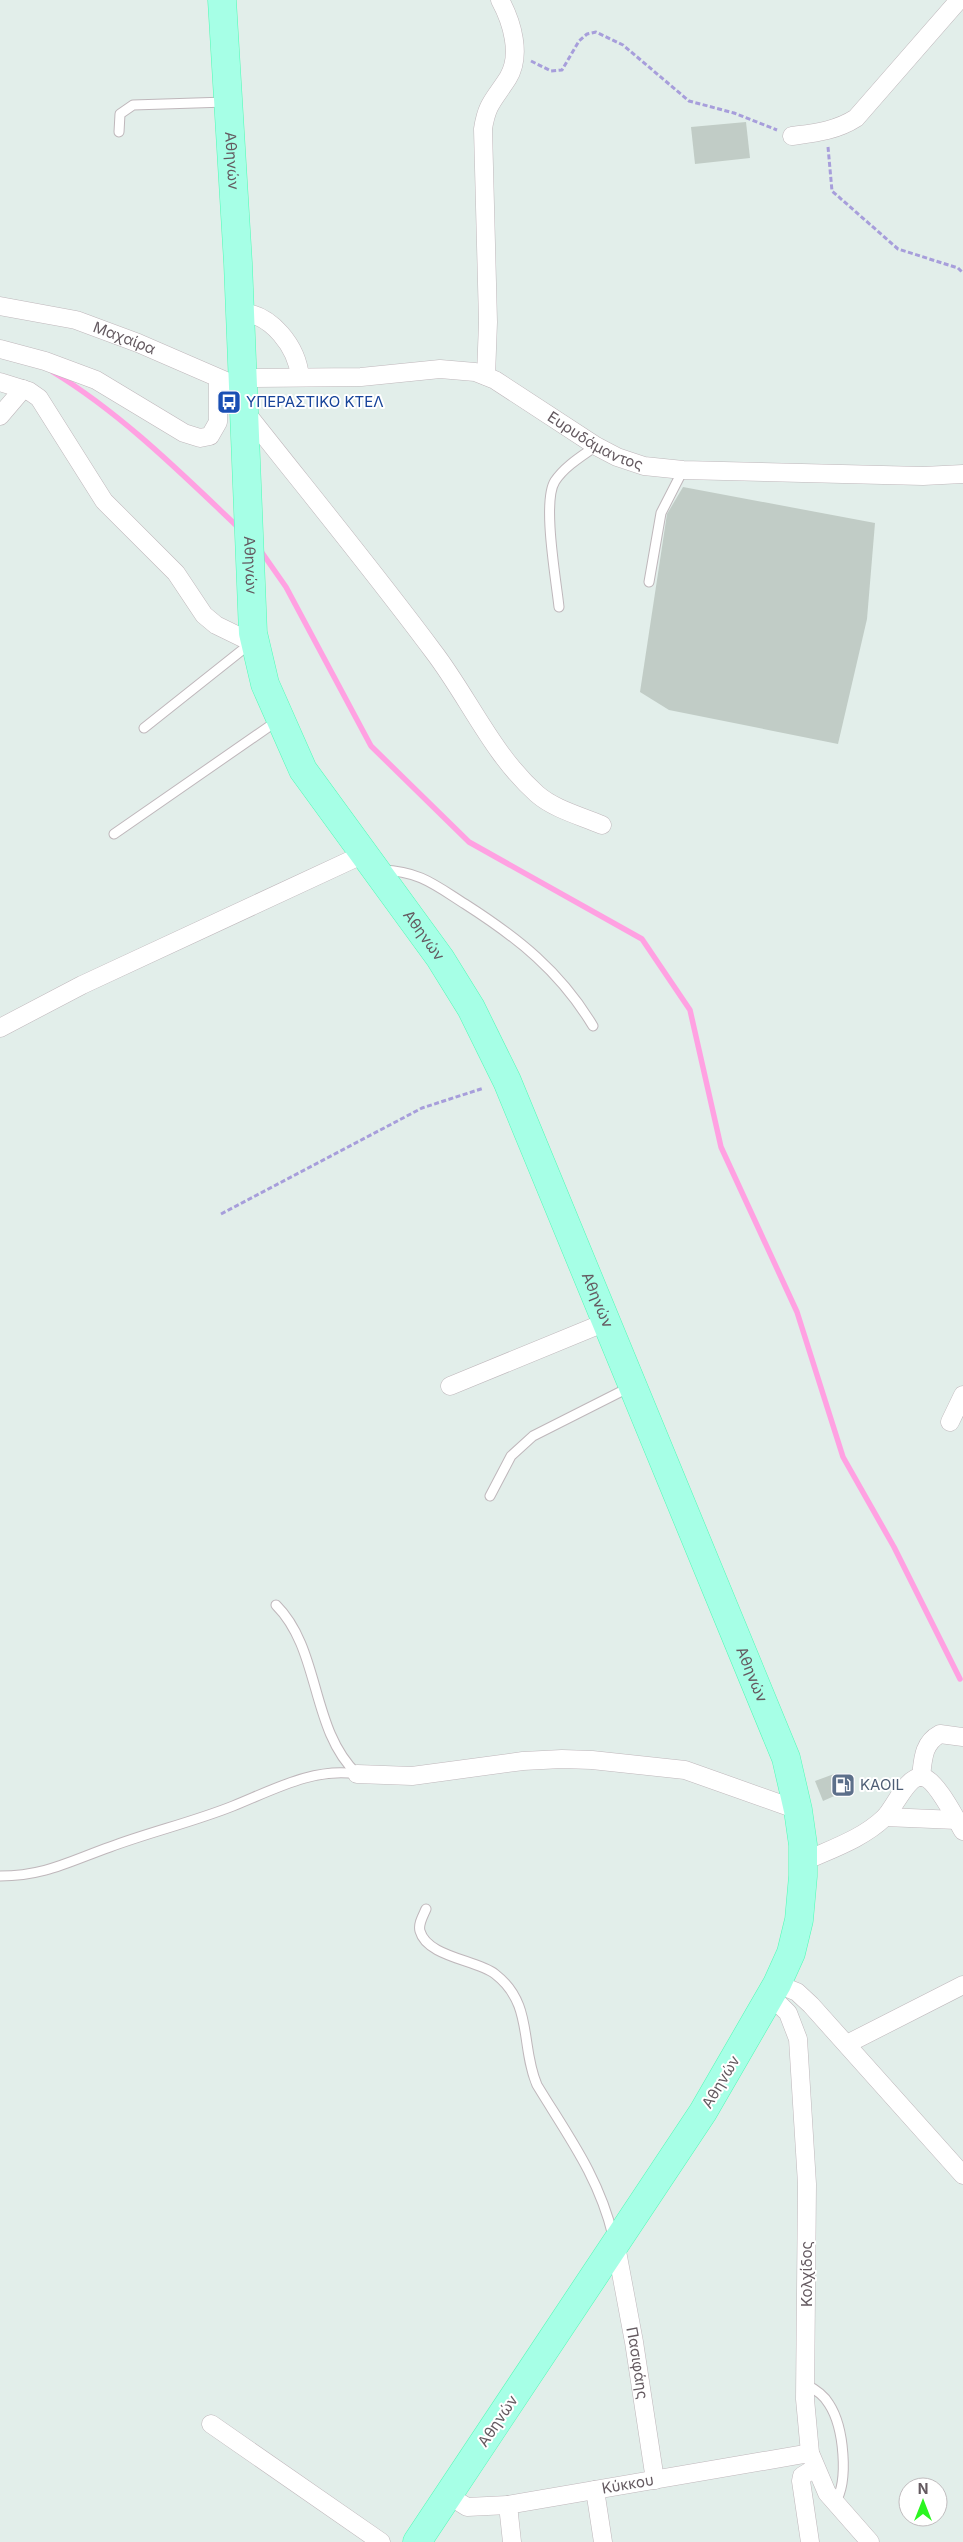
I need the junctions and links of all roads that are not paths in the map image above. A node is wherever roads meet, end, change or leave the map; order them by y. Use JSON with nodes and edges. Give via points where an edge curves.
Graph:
{"nodes":[{"id":1,"x":222,"y":0,"type":"edge"},
{"id":2,"x":500,"y":0,"type":"edge"},
{"id":3,"x":959,"y":0,"type":"edge"},
{"id":4,"x":230,"y":102,"type":"junction"},
{"id":5,"x":119,"y":132,"type":"dead end"},
{"id":6,"x":792,"y":136,"type":"road end"},
{"id":7,"x":0,"y":306,"type":"edge"},
{"id":8,"x":240,"y":312,"type":"junction"},
{"id":9,"x":0,"y":349,"type":"edge"},
{"id":10,"x":486,"y":376,"type":"junction"},
{"id":11,"x":300,"y":378,"type":"junction"},
{"id":12,"x":0,"y":382,"type":"edge"},
{"id":13,"x":23,"y":388,"type":"junction"},
{"id":14,"x":237,"y":388,"type":"junction"},
{"id":15,"x":0,"y":416,"type":"edge"},
{"id":16,"x":596,"y":446,"type":"junction"},
{"id":17,"x":683,"y":470,"type":"junction"},
{"id":18,"x":963,"y":474,"type":"edge"},
{"id":19,"x":649,"y":582,"type":"dead end"},
{"id":20,"x":559,"y":606,"type":"dead end"},
{"id":21,"x":253,"y":640,"type":"junction"},
{"id":22,"x":279,"y":719,"type":"junction"},
{"id":23,"x":144,"y":728,"type":"dead end"},
{"id":24,"x":602,"y":825,"type":"dead end"},
{"id":25,"x":114,"y":834,"type":"dead end"},
{"id":26,"x":370,"y":862,"type":"junction"},
{"id":27,"x":593,"y":1026,"type":"dead end"},
{"id":28,"x":0,"y":1028,"type":"edge"},
{"id":29,"x":606,"y":1322,"type":"junction"},
{"id":30,"x":632,"y":1385,"type":"junction"},
{"id":31,"x":450,"y":1386,"type":"dead end"},
{"id":32,"x":963,"y":1394,"type":"edge"},
{"id":33,"x":950,"y":1422,"type":"dead end"},
{"id":34,"x":490,"y":1496,"type":"dead end"},
{"id":35,"x":276,"y":1605,"type":"dead end"},
{"id":36,"x":963,"y":1737,"type":"edge"},
{"id":37,"x":357,"y":1774,"type":"junction"},
{"id":38,"x":921,"y":1777,"type":"junction"},
{"id":39,"x":798,"y":1810,"type":"junction"},
{"id":40,"x":885,"y":1818,"type":"junction"},
{"id":41,"x":960,"y":1825,"type":"edge"},
{"id":42,"x":804,"y":1862,"type":"junction"},
{"id":43,"x":0,"y":1876,"type":"edge"},
{"id":44,"x":426,"y":1909,"type":"dead end"},
{"id":45,"x":963,"y":1985,"type":"edge"},
{"id":46,"x":774,"y":1990,"type":"junction"},
{"id":47,"x":847,"y":2044,"type":"junction"},
{"id":48,"x":963,"y":2175,"type":"edge"},
{"id":49,"x":616,"y":2246,"type":"junction"},
{"id":50,"x":805,"y":2384,"type":"junction"},
{"id":51,"x":211,"y":2424,"type":"dead end"},
{"id":52,"x":813,"y":2460,"type":"junction"},
{"id":53,"x":655,"y":2480,"type":"junction"},
{"id":54,"x":596,"y":2490,"type":"junction"},
{"id":55,"x":448,"y":2495,"type":"junction"},
{"id":56,"x":834,"y":2503,"type":"junction"},
{"id":57,"x":508,"y":2505,"type":"junction"},
{"id":58,"x":381,"y":2542,"type":"edge"},
{"id":59,"x":417,"y":2542,"type":"edge"},
{"id":60,"x":512,"y":2542,"type":"edge"},
{"id":61,"x":603,"y":2542,"type":"edge"},
{"id":62,"x":810,"y":2542,"type":"edge"},
{"id":63,"x":870,"y":2542,"type":"edge"}],
"edges":[{"from":1,"to":4,"type":"main road","name":"Αθηνών"},
{"from":2,"to":10,"type":"street","via":[[512,24],[515,52],[509,77],[486,109],[483,130],[488,322]]},
{"from":3,"to":6,"type":"street","via":[[856,118],[826,131]]},
{"from":4,"to":5,"type":"lane","via":[[133,105],[120,114]]},
{"from":4,"to":8,"type":"main road","name":"Αθηνών"},
{"from":7,"to":14,"type":"street","name":"Μαχαίρα","via":[[76,320],[138,343]]},
{"from":8,"to":11,"type":"street","via":[[261,316],[278,332],[295,357]]},
{"from":8,"to":14,"type":"main road","name":"Αθηνών"},
{"from":9,"to":14,"type":"street","via":[[45,360],[96,380],[184,433],[200,438],[210,436],[216,428]]},
{"from":10,"to":11,"type":"street","name":"Ευρυδάμαντος","via":[[464,370],[440,369],[361,378]]},
{"from":10,"to":16,"type":"street","name":"Ευρυδάμαντος"},
{"from":11,"to":14,"type":"street","name":"Ευρυδάμαντος"},
{"from":12,"to":13,"type":"street"},
{"from":13,"to":15,"type":"street"},
{"from":13,"to":21,"type":"street","via":[[42,403],[104,501],[176,573],[204,615],[216,625]]},
{"from":14,"to":21,"type":"main road","name":"Αθηνών","via":[[245,463]]},
{"from":14,"to":24,"type":"street","via":[[434,652],[512,768],[538,795]]},
{"from":16,"to":17,"type":"street","name":"Ευρυδάμαντος","via":[[644,466]]},
{"from":16,"to":20,"type":"lane","via":[[566,468],[550,492],[549,518]]},
{"from":17,"to":18,"type":"street","name":"Ευρυδάμαντος","via":[[923,476]]},
{"from":17,"to":19,"type":"lane","via":[[661,513]]},
{"from":21,"to":22,"type":"main road","name":"Αθηνών","via":[[263,679]]},
{"from":21,"to":23,"type":"lane"},
{"from":22,"to":25,"type":"lane"},
{"from":22,"to":26,"type":"main road","name":"Αθηνών","via":[[303,770]]},
{"from":26,"to":27,"type":"lane","via":[[426,879],[506,930],[564,984]]},
{"from":26,"to":28,"type":"street","via":[[82,985]]},
{"from":26,"to":29,"type":"main road","name":"Αθηνών","via":[[458,986],[507,1081]]},
{"from":29,"to":30,"type":"main road","name":"Αθηνών"},
{"from":29,"to":31,"type":"street"},
{"from":30,"to":34,"type":"lane","via":[[533,1436],[511,1456]]},
{"from":30,"to":39,"type":"main road","name":"Αθηνών","via":[[786,1758]]},
{"from":32,"to":33,"type":"street"},
{"from":35,"to":37,"type":"lane","via":[[285,1614],[299,1641],[336,1748]]},
{"from":36,"to":38,"type":"street","via":[[940,1734],[929,1741]]},
{"from":37,"to":39,"type":"street","via":[[412,1776],[523,1761],[592,1760],[685,1770]]},
{"from":37,"to":43,"type":"lane","via":[[313,1775],[75,1862],[42,1872]]},
{"from":38,"to":40,"type":"street","via":[[908,1783]]},
{"from":38,"to":41,"type":"street","via":[[936,1788]]},
{"from":39,"to":42,"type":"main road","name":"Αθηνών"},
{"from":40,"to":41,"type":"street"},
{"from":40,"to":42,"type":"street","via":[[854,1839]]},
{"from":42,"to":46,"type":"main road","name":"Αθηνών","via":[[799,1920],[791,1953]]},
{"from":44,"to":49,"type":"lane","via":[[420,1931],[426,1942],[457,1959],[494,1973],[516,1998],[527,2030],[531,2071],[588,2166],[605,2204]]},
{"from":45,"to":47,"type":"street"},
{"from":46,"to":47,"type":"street","via":[[803,1997]]},
{"from":46,"to":49,"type":"main road","name":"Αθηνών","via":[[703,2112]]},
{"from":46,"to":50,"type":"street","name":"Κολχίδος","via":[[798,2039],[806,2184]]},
{"from":47,"to":48,"type":"street"},
{"from":49,"to":53,"type":"street","name":"Πασιφάης"},
{"from":49,"to":55,"type":"main road","name":"Αθηνών"},
{"from":50,"to":52,"type":"street","name":"Κολχίδος"},
{"from":50,"to":56,"type":"lane","via":[[826,2399],[838,2424],[843,2483]]},
{"from":51,"to":58,"type":"street"},
{"from":52,"to":53,"type":"street","name":"Κύκκου"},
{"from":52,"to":56,"type":"street","name":"Κολχίδος","via":[[826,2493]]},
{"from":52,"to":62,"type":"street","via":[[801,2481]]},
{"from":53,"to":54,"type":"street","name":"Κύκκου"},
{"from":54,"to":57,"type":"street","name":"Κύκκου"},
{"from":54,"to":61,"type":"street"},
{"from":55,"to":57,"type":"street","name":"Κύκκου","via":[[467,2507]]},
{"from":55,"to":59,"type":"main road","name":"Αθηνών"},
{"from":56,"to":63,"type":"street","name":"Κολχίδος"},
{"from":57,"to":60,"type":"street"}]}
